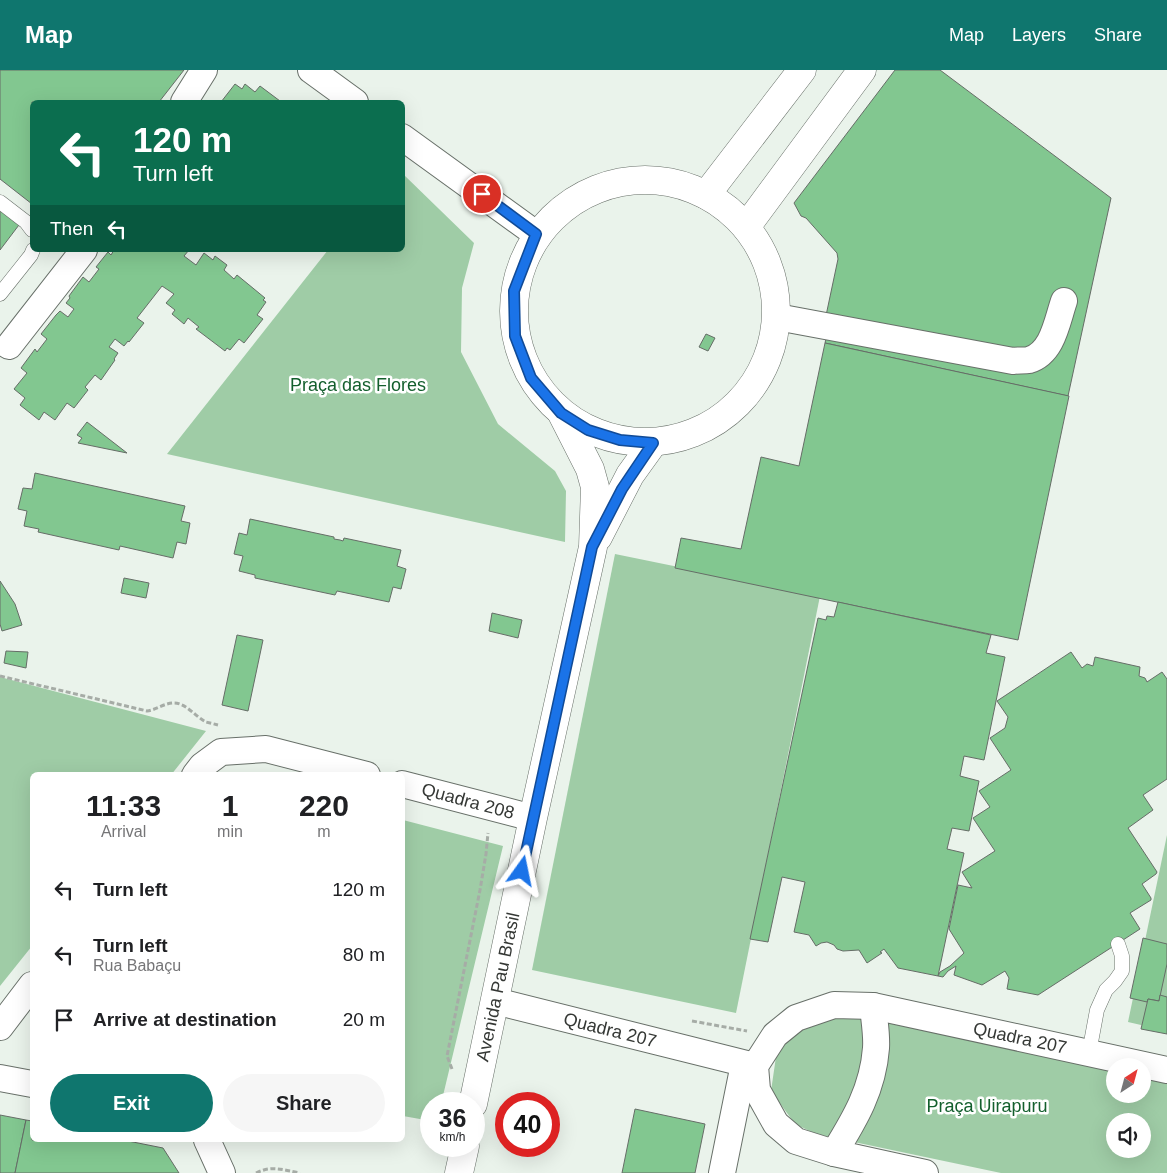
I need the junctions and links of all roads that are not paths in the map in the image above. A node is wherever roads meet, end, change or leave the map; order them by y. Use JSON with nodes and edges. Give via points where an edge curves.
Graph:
{"nodes":[{"id":1,"x":204,"y":70,"type":"edge"},
{"id":2,"x":311,"y":70,"type":"edge"},
{"id":3,"x":802,"y":70,"type":"edge"},
{"id":4,"x":862,"y":70,"type":"edge"},
{"id":5,"x":185,"y":100,"type":"edge"},
{"id":6,"x":352,"y":100,"type":"edge"},
{"id":7,"x":405,"y":139,"type":"edge"},
{"id":8,"x":706,"y":195,"type":"junction"},
{"id":9,"x":0,"y":202,"type":"edge"},
{"id":10,"x":30,"y":227,"type":"edge"},
{"id":11,"x":746,"y":227,"type":"junction"},
{"id":12,"x":536,"y":234,"type":"junction"},
{"id":13,"x":32,"y":252,"type":"edge"},
{"id":14,"x":82,"y":252,"type":"edge"},
{"id":15,"x":0,"y":294,"type":"edge"},
{"id":16,"x":1064,"y":301,"type":"dead end"},
{"id":17,"x":776,"y":317,"type":"junction"},
{"id":18,"x":9,"y":346,"type":"dead end"},
{"id":19,"x":561,"y":413,"type":"junction"},
{"id":20,"x":653,"y":443,"type":"junction"},
{"id":21,"x":592,"y":547,"type":"junction"},
{"id":22,"x":197,"y":772,"type":"edge"},
{"id":23,"x":355,"y":772,"type":"edge"},
{"id":24,"x":405,"y":785,"type":"edge"},
{"id":25,"x":533,"y":818,"type":"junction"},
{"id":26,"x":1118,"y":944,"type":"dead end"},
{"id":27,"x":30,"y":987,"type":"edge"},
{"id":28,"x":495,"y":1001,"type":"junction"},
{"id":29,"x":873,"y":1006,"type":"junction"},
{"id":30,"x":0,"y":1027,"type":"edge"},
{"id":31,"x":1089,"y":1053,"type":"junction"},
{"id":32,"x":749,"y":1065,"type":"junction"},
{"id":33,"x":1167,"y":1070,"type":"edge"},
{"id":34,"x":0,"y":1078,"type":"edge"},
{"id":35,"x":30,"y":1084,"type":"edge"},
{"id":36,"x":476,"y":1092,"type":"edge"},
{"id":37,"x":208,"y":1142,"type":"edge"},
{"id":38,"x":834,"y":1153,"type":"junction"},
{"id":39,"x":462,"y":1157,"type":"edge"},
{"id":40,"x":222,"y":1173,"type":"edge"},
{"id":41,"x":459,"y":1173,"type":"edge"},
{"id":42,"x":722,"y":1173,"type":"edge"},
{"id":43,"x":925,"y":1173,"type":"edge"}],
"edges":[{"from":1,"to":5,"type":"street"},
{"from":2,"to":6,"type":"street"},
{"from":3,"to":8,"type":"street"},
{"from":4,"to":11,"type":"street"},
{"from":7,"to":12,"type":"street"},
{"from":8,"to":11,"type":"street","via":[[728,209]]},
{"from":8,"to":12,"type":"street","via":[[667,182],[626,180],[587,192],[554,215]]},
{"from":9,"to":10,"type":"lane"},
{"from":11,"to":17,"type":"street","via":[[770,269]]},
{"from":12,"to":19,"type":"street","via":[[514,291],[515,336],[531,378]]},
{"from":13,"to":15,"type":"lane"},
{"from":14,"to":18,"type":"street"},
{"from":16,"to":17,"type":"street","via":[[1051,342],[1029,360],[1013,361]]},
{"from":17,"to":20,"type":"street","via":[[766,364],[739,404],[700,431]]},
{"from":19,"to":20,"type":"street","via":[[588,430],[620,440]]},
{"from":19,"to":21,"type":"street","name":"Avenida Pau Brasil","via":[[590,469],[595,487]]},
{"from":20,"to":21,"type":"street","name":"Avenida Pau Brasil","via":[[622,489]]},
{"from":21,"to":25,"type":"street","name":"Avenida Pau Brasil"},
{"from":22,"to":23,"type":"street","via":[[221,752],[266,749]]},
{"from":24,"to":25,"type":"street","name":"Quadra 208"},
{"from":25,"to":28,"type":"street","name":"Avenida Pau Brasil"},
{"from":26,"to":31,"type":"lane","via":[[1122,971],[1106,990],[1097,1010]]},
{"from":27,"to":30,"type":"street"},
{"from":28,"to":32,"type":"street","name":"Quadra 207"},
{"from":28,"to":36,"type":"street","name":"Avenida Pau Brasil"},
{"from":29,"to":31,"type":"street","name":"Quadra 207"},
{"from":29,"to":32,"type":"street","name":"Quadra 207","via":[[834,1004],[796,1018]]},
{"from":29,"to":38,"type":"street","via":[[877,1046],[871,1084],[854,1121]]},
{"from":31,"to":33,"type":"street","name":"Quadra 207"},
{"from":32,"to":38,"type":"street","via":[[757,1090],[776,1124],[796,1141]]},
{"from":32,"to":42,"type":"street"},
{"from":34,"to":35,"type":"street"},
{"from":37,"to":40,"type":"street"},
{"from":38,"to":43,"type":"street"},
{"from":39,"to":41,"type":"street"}]}
